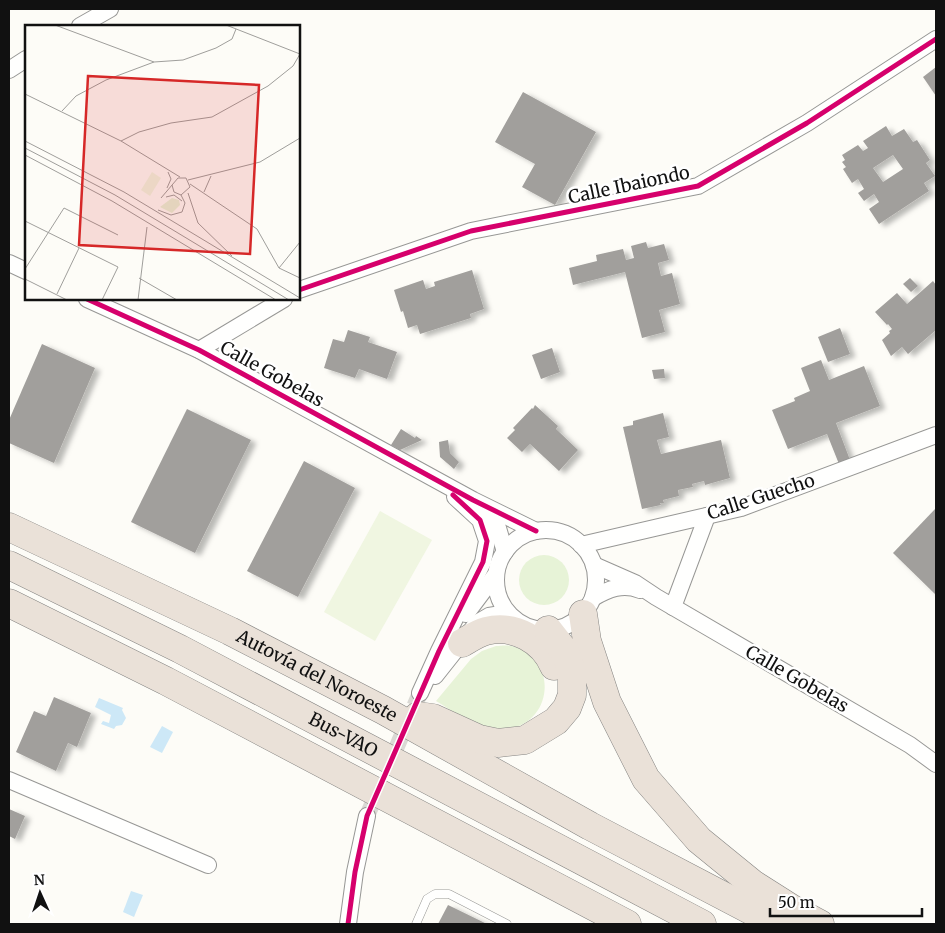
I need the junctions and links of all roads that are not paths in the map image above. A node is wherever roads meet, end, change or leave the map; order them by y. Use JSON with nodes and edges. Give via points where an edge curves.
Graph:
{"nodes":[{"id":1,"x":110,"y":9,"type":"edge"},
{"id":2,"x":82,"y":25,"type":"edge"},
{"id":3,"x":936,"y":39,"type":"edge"},
{"id":4,"x":25,"y":60,"type":"edge"},
{"id":5,"x":9,"y":70,"type":"edge"},
{"id":6,"x":9,"y":263,"type":"edge"},
{"id":7,"x":25,"y":271,"type":"edge"},
{"id":8,"x":300,"y":290,"type":"edge"},
{"id":9,"x":89,"y":300,"type":"edge"},
{"id":10,"x":282,"y":300,"type":"edge"},
{"id":11,"x":199,"y":350,"type":"junction"},
{"id":12,"x":936,"y":435,"type":"edge"},
{"id":13,"x":440,"y":482,"type":"junction"},
{"id":14,"x":473,"y":500,"type":"junction"},
{"id":15,"x":707,"y":516,"type":"junction"},
{"id":16,"x":9,"y":527,"type":"edge"},
{"id":17,"x":536,"y":531,"type":"junction"},
{"id":18,"x":581,"y":544,"type":"junction"},
{"id":19,"x":505,"y":552,"type":"junction"},
{"id":20,"x":9,"y":565,"type":"edge"},
{"id":21,"x":594,"y":565,"type":"junction"},
{"id":22,"x":496,"y":574,"type":"junction"},
{"id":23,"x":656,"y":597,"type":"junction"},
{"id":24,"x":9,"y":603,"type":"edge"},
{"id":25,"x":588,"y":606,"type":"junction"},
{"id":26,"x":673,"y":607,"type":"junction"},
{"id":27,"x":508,"y":613,"type":"junction"},
{"id":28,"x":548,"y":630,"type":"junction"},
{"id":29,"x":450,"y":647,"type":"junction"},
{"id":30,"x":383,"y":710,"type":"junction"},
{"id":31,"x":540,"y":730,"type":"junction"},
{"id":32,"x":936,"y":764,"type":"edge"},
{"id":33,"x":9,"y":780,"type":"edge"},
{"id":34,"x":367,"y":816,"type":"tunnel mouth"},
{"id":35,"x":208,"y":865,"type":"dead end"},
{"id":36,"x":348,"y":924,"type":"edge"},
{"id":37,"x":416,"y":924,"type":"edge"},
{"id":38,"x":507,"y":924,"type":"edge"},
{"id":39,"x":627,"y":924,"type":"edge"},
{"id":40,"x":702,"y":924,"type":"edge"},
{"id":41,"x":777,"y":924,"type":"edge"},
{"id":42,"x":820,"y":924,"type":"edge"}],
"edges":[{"from":1,"to":2,"type":"street"},
{"from":3,"to":8,"type":"street","name":"Calle Ibaiondo","via":[[807,123],[698,186],[472,231]]},
{"from":4,"to":5,"type":"street"},
{"from":6,"to":7,"type":"street"},
{"from":9,"to":11,"type":"street","name":"Calle Gobelas"},
{"from":10,"to":11,"type":"street"},
{"from":11,"to":13,"type":"street","name":"Calle Gobelas"},
{"from":12,"to":15,"type":"street","name":"Calle Guecho","via":[[741,508]]},
{"from":13,"to":14,"type":"street","name":"Calle Gobelas"},
{"from":13,"to":29,"type":"street","name":"Calle Gobelas","via":[[480,520],[488,541]]},
{"from":14,"to":17,"type":"street","name":"Calle Gobelas"},
{"from":14,"to":19,"type":"street","name":"Calle Gobelas","via":[[498,528]]},
{"from":15,"to":18,"type":"street","name":"Calle Guecho"},
{"from":15,"to":26,"type":"street"},
{"from":16,"to":30,"type":"highway","name":"Autovía del Noroeste","via":[[230,631]]},
{"from":17,"to":18,"type":"street","via":[[568,535]]},
{"from":17,"to":19,"type":"street","via":[[513,542]]},
{"from":18,"to":21,"type":"street"},
{"from":19,"to":22,"type":"street"},
{"from":20,"to":40,"type":"highway","name":"Bus-VAO","via":[[180,649]]},
{"from":21,"to":23,"type":"street","name":"Calle Gobelas","via":[[635,583]]},
{"from":21,"to":25,"type":"street","via":[[596,582]]},
{"from":22,"to":27,"type":"street","via":[[496,588]]},
{"from":22,"to":29,"type":"street"},
{"from":23,"to":25,"type":"street","name":"Calle Gobelas","via":[[634,588],[618,587],[606,590]]},
{"from":23,"to":26,"type":"street","name":"Calle Gobelas"},
{"from":24,"to":39,"type":"highway","via":[[175,686]]},
{"from":25,"to":28,"type":"street","via":[[573,623]]},
{"from":25,"to":42,"type":"highway","via":[[587,641],[607,702],[646,779],[699,840],[753,884]]},
{"from":26,"to":32,"type":"street","name":"Calle Gobelas","via":[[910,745]]},
{"from":27,"to":28,"type":"street","via":[[533,629]]},
{"from":27,"to":29,"type":"street","via":[[482,619]]},
{"from":28,"to":31,"type":"highway","via":[[566,653],[572,672],[572,695],[556,721]]},
{"from":29,"to":31,"type":"highway","via":[[486,631],[506,629],[536,642],[552,661],[558,686],[557,700]]},
{"from":30,"to":31,"type":"highway","via":[[433,718],[479,739],[498,743],[525,740]]},
{"from":30,"to":41,"type":"highway","name":"Autovía del Noroeste","via":[[590,826]]},
{"from":33,"to":35,"type":"street"},
{"from":34,"to":36,"type":"street"},
{"from":37,"to":38,"type":"lane","via":[[427,899],[435,894],[449,894]]}]}
